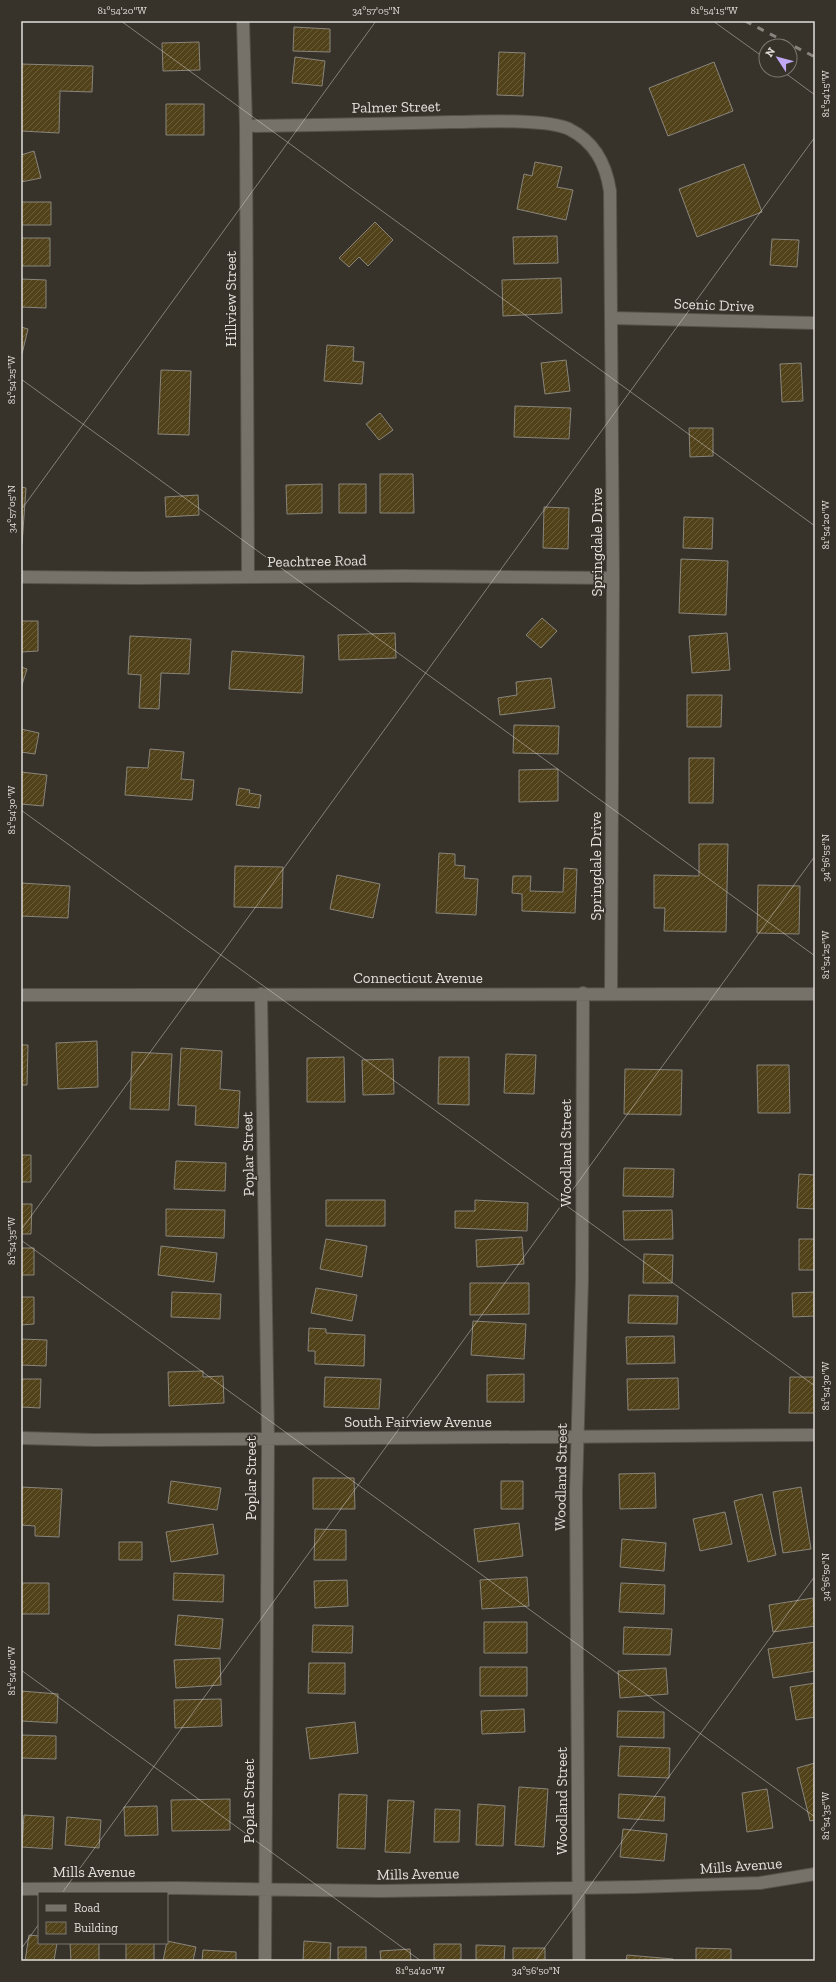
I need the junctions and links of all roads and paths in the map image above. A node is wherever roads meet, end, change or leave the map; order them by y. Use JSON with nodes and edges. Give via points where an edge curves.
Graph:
{"nodes":[{"id":1,"x":243,"y":21,"type":"edge"},
{"id":2,"x":547,"y":124,"type":"joint"},
{"id":3,"x":246,"y":126,"type":"junction"},
{"id":4,"x":612,"y":318,"type":"junction"},
{"id":5,"x":815,"y":323,"type":"edge"},
{"id":6,"x":21,"y":577,"type":"edge"},
{"id":7,"x":248,"y":577,"type":"junction"},
{"id":8,"x":613,"y":578,"type":"junction"},
{"id":9,"x":582,"y":993,"type":"junction"},
{"id":10,"x":261,"y":994,"type":"junction"},
{"id":11,"x":611,"y":994,"type":"junction"},
{"id":12,"x":815,"y":994,"type":"edge"},
{"id":13,"x":21,"y":995,"type":"edge"},
{"id":14,"x":815,"y":1435,"type":"edge"},
{"id":15,"x":577,"y":1437,"type":"junction"},
{"id":16,"x":21,"y":1438,"type":"edge"},
{"id":17,"x":268,"y":1439,"type":"junction"},
{"id":18,"x":815,"y":1874,"type":"edge"},
{"id":19,"x":578,"y":1888,"type":"junction"},
{"id":20,"x":21,"y":1889,"type":"edge"},
{"id":21,"x":265,"y":1889,"type":"junction"},
{"id":22,"x":265,"y":1961,"type":"edge"},
{"id":23,"x":579,"y":1961,"type":"edge"}],
"edges":[{"from":1,"to":3,"type":"street","name":"Hillview Street"},
{"from":2,"to":3,"type":"street","name":"Palmer Street","via":[[496,122]]},
{"from":2,"to":4,"type":"street","name":"Springdale Drive","via":[[568,129],[586,139],[599,155],[607,174],[610,191]]},
{"from":3,"to":7,"type":"street","name":"Hillview Street"},
{"from":4,"to":5,"type":"street","name":"Scenic Drive"},
{"from":4,"to":8,"type":"street","name":"Springdale Drive"},
{"from":6,"to":7,"type":"street","name":"Peachtree Road"},
{"from":7,"to":8,"type":"street","name":"Peachtree Road"},
{"from":8,"to":11,"type":"street","name":"Springdale Drive"},
{"from":9,"to":10,"type":"street","name":"Connecticut Avenue"},
{"from":9,"to":11,"type":"street","name":"Connecticut Avenue"},
{"from":9,"to":15,"type":"street","name":"Woodland Street","via":[[582,1280]]},
{"from":10,"to":13,"type":"street","name":"Connecticut Avenue"},
{"from":10,"to":17,"type":"street","name":"Poplar Street"},
{"from":11,"to":12,"type":"street","name":"Connecticut Avenue"},
{"from":14,"to":15,"type":"street","name":"South Fairview Avenue"},
{"from":15,"to":17,"type":"street","name":"South Fairview Avenue"},
{"from":15,"to":19,"type":"street","name":"Woodland Street"},
{"from":16,"to":17,"type":"street","name":"South Fairview Avenue"},
{"from":17,"to":21,"type":"street","name":"Poplar Street"},
{"from":18,"to":19,"type":"street","name":"Mills Avenue","via":[[726,1885]]},
{"from":19,"to":21,"type":"street","name":"Mills Avenue","via":[[380,1891]]},
{"from":19,"to":23,"type":"street","name":"Woodland Street"},
{"from":20,"to":21,"type":"street","name":"Mills Avenue"},
{"from":21,"to":22,"type":"street","name":"Poplar Street"}]}
